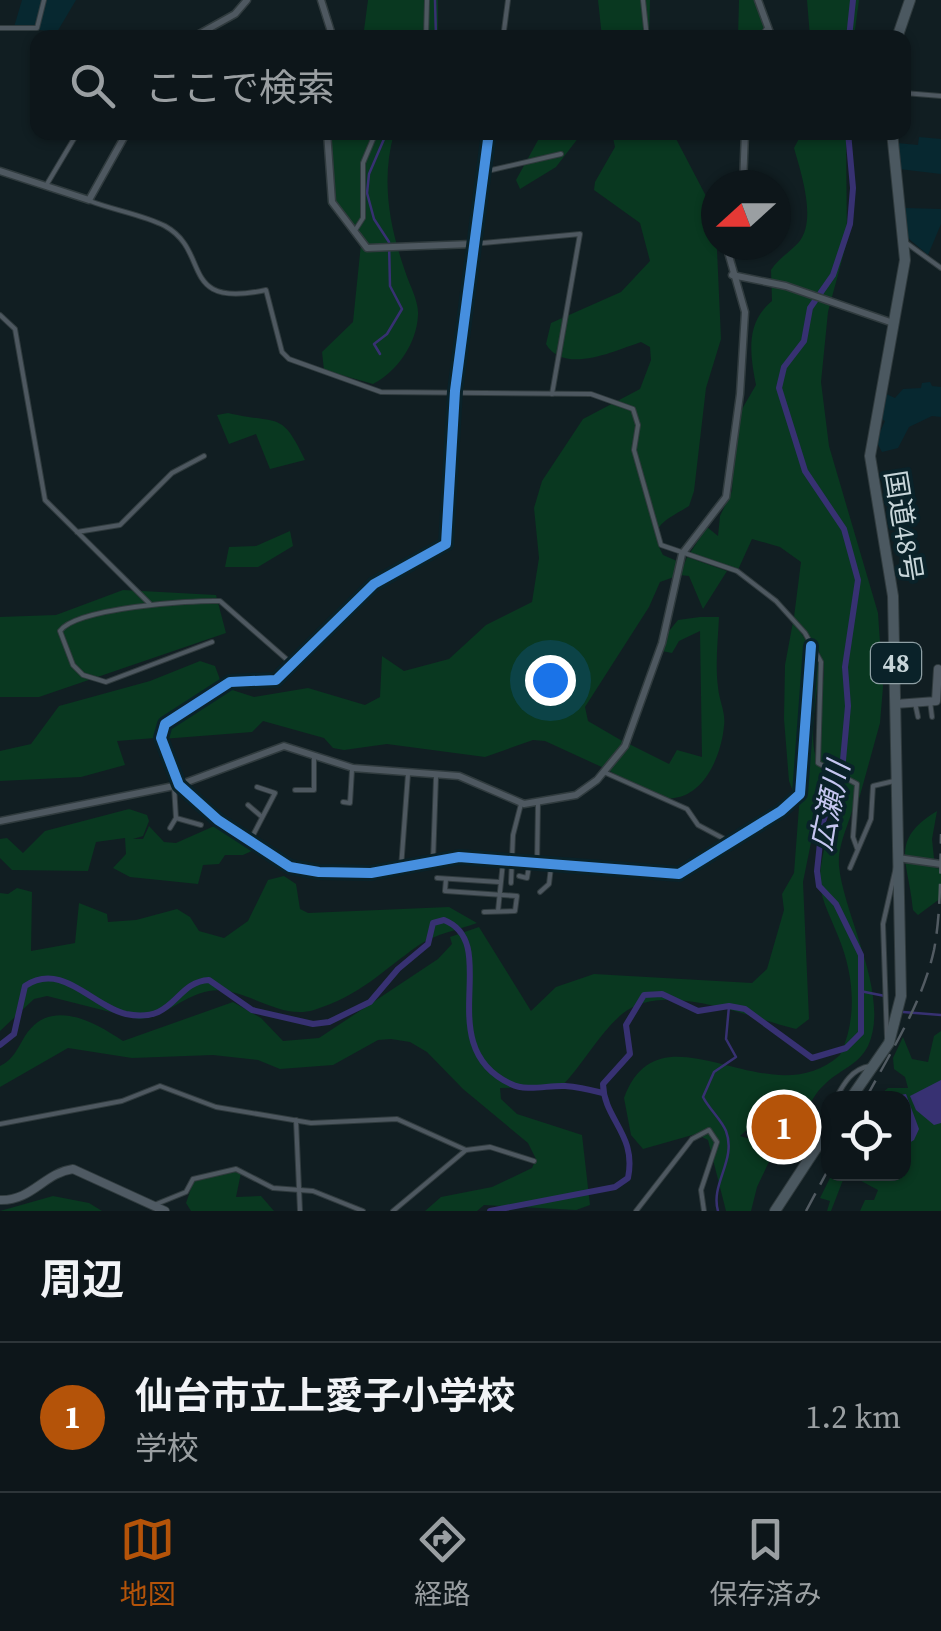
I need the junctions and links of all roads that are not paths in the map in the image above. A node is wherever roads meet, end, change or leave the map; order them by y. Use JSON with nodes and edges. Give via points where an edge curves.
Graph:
{"nodes":[{"id":1,"x":44,"y":0,"type":"edge"},
{"id":2,"x":247,"y":0,"type":"edge"},
{"id":3,"x":321,"y":0,"type":"edge"},
{"id":4,"x":427,"y":0,"type":"edge"},
{"id":5,"x":508,"y":0,"type":"edge"},
{"id":6,"x":642,"y":0,"type":"edge"},
{"id":7,"x":758,"y":0,"type":"edge"},
{"id":8,"x":910,"y":0,"type":"edge"},
{"id":9,"x":768,"y":26,"type":"junction"},
{"id":10,"x":0,"y":28,"type":"edge"},
{"id":11,"x":206,"y":30,"type":"edge"},
{"id":12,"x":330,"y":30,"type":"edge"},
{"id":13,"x":426,"y":30,"type":"edge"},
{"id":14,"x":504,"y":30,"type":"edge"},
{"id":15,"x":646,"y":30,"type":"edge"},
{"id":16,"x":765,"y":30,"type":"edge"},
{"id":17,"x":769,"y":30,"type":"edge"},
{"id":18,"x":899,"y":30,"type":"edge"},
{"id":19,"x":911,"y":94,"type":"edge"},
{"id":20,"x":941,"y":96,"type":"edge"},
{"id":21,"x":73,"y":140,"type":"edge"},
{"id":22,"x":123,"y":140,"type":"edge"},
{"id":23,"x":328,"y":140,"type":"edge"},
{"id":24,"x":373,"y":140,"type":"edge"},
{"id":25,"x":488,"y":140,"type":"edge"},
{"id":26,"x":745,"y":140,"type":"edge"},
{"id":27,"x":893,"y":140,"type":"edge"},
{"id":28,"x":562,"y":154,"type":"dead end"},
{"id":29,"x":744,"y":170,"type":"edge"},
{"id":30,"x":0,"y":171,"type":"edge"},
{"id":31,"x":483,"y":172,"type":"junction"},
{"id":32,"x":46,"y":187,"type":"junction"},
{"id":33,"x":89,"y":200,"type":"junction"},
{"id":34,"x":354,"y":232,"type":"junction"},
{"id":35,"x":906,"y":242,"type":"junction"},
{"id":36,"x":472,"y":244,"type":"junction"},
{"id":37,"x":729,"y":260,"type":"edge"},
{"id":38,"x":941,"y":268,"type":"edge"},
{"id":39,"x":732,"y":275,"type":"junction"},
{"id":40,"x":0,"y":315,"type":"edge"},
{"id":41,"x":893,"y":323,"type":"junction"},
{"id":42,"x":455,"y":392,"type":"junction"},
{"id":43,"x":552,"y":394,"type":"junction"},
{"id":44,"x":204,"y":456,"type":"dead end"},
{"id":45,"x":77,"y":532,"type":"junction"},
{"id":46,"x":682,"y":554,"type":"junction"},
{"id":47,"x":150,"y":604,"type":"junction"},
{"id":48,"x":212,"y":642,"type":"dead end"},
{"id":49,"x":812,"y":646,"type":"junction"},
{"id":50,"x":292,"y":664,"type":"junction"},
{"id":51,"x":938,"y":669,"type":"dead end"},
{"id":52,"x":930,"y":701,"type":"junction"},
{"id":53,"x":915,"y":703,"type":"junction"},
{"id":54,"x":896,"y":704,"type":"junction"},
{"id":55,"x":918,"y":717,"type":"dead end"},
{"id":56,"x":932,"y":717,"type":"dead end"},
{"id":57,"x":314,"y":756,"type":"junction"},
{"id":58,"x":352,"y":768,"type":"junction"},
{"id":59,"x":606,"y":773,"type":"junction"},
{"id":60,"x":408,"y":774,"type":"junction"},
{"id":61,"x":436,"y":775,"type":"junction"},
{"id":62,"x":894,"y":781,"type":"junction"},
{"id":63,"x":176,"y":785,"type":"junction"},
{"id":64,"x":257,"y":787,"type":"dead end"},
{"id":65,"x":295,"y":790,"type":"dead end"},
{"id":66,"x":343,"y":802,"type":"dead end"},
{"id":67,"x":538,"y":802,"type":"junction"},
{"id":68,"x":248,"y":804,"type":"dead end"},
{"id":69,"x":521,"y":804,"type":"junction"},
{"id":70,"x":262,"y":816,"type":"junction"},
{"id":71,"x":176,"y":818,"type":"junction"},
{"id":72,"x":0,"y":821,"type":"edge"},
{"id":73,"x":192,"y":822,"type":"junction"},
{"id":74,"x":201,"y":825,"type":"dead end"},
{"id":75,"x":171,"y":830,"type":"dead end"},
{"id":76,"x":188,"y":831,"type":"dead end"},
{"id":77,"x":250,"y":841,"type":"junction"},
{"id":78,"x":730,"y":842,"type":"junction"},
{"id":79,"x":857,"y":848,"type":"junction"},
{"id":80,"x":433,"y":862,"type":"junction"},
{"id":81,"x":504,"y":862,"type":"junction"},
{"id":82,"x":897,"y":862,"type":"junction"},
{"id":83,"x":514,"y":863,"type":"junction"},
{"id":84,"x":529,"y":864,"type":"junction"},
{"id":85,"x":941,"y":864,"type":"edge"},
{"id":86,"x":537,"y":865,"type":"junction"},
{"id":87,"x":552,"y":867,"type":"junction"},
{"id":88,"x":402,"y":868,"type":"junction"},
{"id":89,"x":850,"y":868,"type":"dead end"},
{"id":90,"x":519,"y":876,"type":"dead end"},
{"id":91,"x":437,"y":878,"type":"dead end"},
{"id":92,"x":446,"y":878,"type":"junction"},
{"id":93,"x":499,"y":882,"type":"junction"},
{"id":94,"x":511,"y":883,"type":"dead end"},
{"id":95,"x":540,"y":892,"type":"dead end"},
{"id":96,"x":499,"y":894,"type":"junction"},
{"id":97,"x":498,"y":911,"type":"junction"},
{"id":98,"x":484,"y":912,"type":"dead end"},
{"id":99,"x":874,"y":1066,"type":"junction"},
{"id":100,"x":841,"y":1091,"type":"edge"},
{"id":101,"x":856,"y":1091,"type":"edge"},
{"id":102,"x":296,"y":1120,"type":"junction"},
{"id":103,"x":0,"y":1124,"type":"edge"},
{"id":104,"x":821,"y":1128,"type":"edge"},
{"id":105,"x":821,"y":1140,"type":"edge"},
{"id":106,"x":466,"y":1150,"type":"junction"},
{"id":107,"x":814,"y":1150,"type":"junction"},
{"id":108,"x":534,"y":1161,"type":"dead end"},
{"id":109,"x":299,"y":1191,"type":"junction"},
{"id":110,"x":0,"y":1200,"type":"edge"},
{"id":111,"x":153,"y":1205,"type":"junction"},
{"id":112,"x":164,"y":1211,"type":"edge"},
{"id":113,"x":300,"y":1211,"type":"edge"},
{"id":114,"x":363,"y":1211,"type":"edge"},
{"id":115,"x":393,"y":1211,"type":"edge"},
{"id":116,"x":636,"y":1211,"type":"edge"},
{"id":117,"x":704,"y":1211,"type":"edge"},
{"id":118,"x":775,"y":1211,"type":"edge"}],
"edges":[{"from":1,"to":10,"type":"street","via":[[37,28]]},
{"from":2,"to":11,"type":"street"},
{"from":3,"to":12,"type":"street"},
{"from":4,"to":13,"type":"street"},
{"from":5,"to":14,"type":"street"},
{"from":6,"to":15,"type":"street"},
{"from":7,"to":9,"type":"street"},
{"from":8,"to":18,"type":"highway"},
{"from":9,"to":16,"type":"street"},
{"from":9,"to":17,"type":"street"},
{"from":19,"to":20,"type":"street"},
{"from":21,"to":32,"type":"street"},
{"from":22,"to":33,"type":"street"},
{"from":23,"to":34,"type":"street","via":[[332,202]]},
{"from":24,"to":34,"type":"street","via":[[363,163],[363,218]]},
{"from":25,"to":31,"type":"street"},
{"from":26,"to":29,"type":"street"},
{"from":27,"to":35,"type":"highway","name":"国道48号","number":"48"},
{"from":28,"to":31,"type":"street"},
{"from":30,"to":32,"type":"street"},
{"from":31,"to":36,"type":"street"},
{"from":32,"to":33,"type":"street"},
{"from":33,"to":42,"type":"street","via":[[167,228],[185,247],[197,278],[222,293],[266,290],[277,342],[289,359],[380,392]]},
{"from":34,"to":36,"type":"street","via":[[372,250]]},
{"from":35,"to":38,"type":"street"},
{"from":35,"to":41,"type":"highway","name":"国道48号","number":"48"},
{"from":36,"to":42,"type":"street"},
{"from":36,"to":43,"type":"street","via":[[580,234]]},
{"from":37,"to":39,"type":"street"},
{"from":39,"to":41,"type":"street","via":[[788,286]]},
{"from":39,"to":46,"type":"street","via":[[745,312],[726,497]]},
{"from":40,"to":45,"type":"street","via":[[16,328],[45,500]]},
{"from":41,"to":54,"type":"highway","name":"国道48号","number":"48","via":[[870,456],[891,578]]},
{"from":42,"to":43,"type":"street"},
{"from":42,"to":50,"type":"street","via":[[446,544],[374,584]]},
{"from":43,"to":46,"type":"street","via":[[594,394],[635,412],[634,450],[651,522],[661,545]]},
{"from":44,"to":45,"type":"street","via":[[172,473],[120,525]]},
{"from":45,"to":47,"type":"street"},
{"from":46,"to":49,"type":"street","via":[[749,578],[794,619]]},
{"from":46,"to":59,"type":"street","via":[[662,643],[625,746]]},
{"from":47,"to":48,"type":"street","via":[[62,626],[66,655],[83,675],[106,682]]},
{"from":47,"to":50,"type":"street","via":[[223,602]]},
{"from":49,"to":78,"type":"street","via":[[802,791]]},
{"from":49,"to":79,"type":"street","via":[[821,667],[818,758],[823,768],[854,780]]},
{"from":50,"to":63,"type":"street","via":[[271,682],[230,682],[165,724],[160,738]]},
{"from":51,"to":52,"type":"main road","via":[[936,701]]},
{"from":52,"to":53,"type":"main road"},
{"from":52,"to":56,"type":"street"},
{"from":53,"to":54,"type":"main road"},
{"from":53,"to":55,"type":"street"},
{"from":54,"to":62,"type":"highway","name":"国道48号","number":"48"},
{"from":57,"to":58,"type":"street"},
{"from":57,"to":63,"type":"street","via":[[279,746]]},
{"from":57,"to":65,"type":"street","via":[[314,790]]},
{"from":58,"to":60,"type":"street"},
{"from":58,"to":66,"type":"street","via":[[350,803]]},
{"from":59,"to":67,"type":"street","via":[[576,794]]},
{"from":59,"to":78,"type":"street","via":[[688,809],[698,825]]},
{"from":60,"to":61,"type":"street"},
{"from":60,"to":88,"type":"street"},
{"from":61,"to":69,"type":"street","via":[[474,780]]},
{"from":61,"to":80,"type":"street"},
{"from":62,"to":79,"type":"street","via":[[873,786],[870,819]]},
{"from":62,"to":82,"type":"highway","name":"国道48号","number":"48"},
{"from":63,"to":71,"type":"street","via":[[170,799]]},
{"from":63,"to":72,"type":"street"},
{"from":63,"to":77,"type":"street"},
{"from":64,"to":70,"type":"street","via":[[274,793]]},
{"from":67,"to":69,"type":"street"},
{"from":67,"to":86,"type":"street"},
{"from":68,"to":70,"type":"street"},
{"from":69,"to":83,"type":"street"},
{"from":70,"to":77,"type":"street"},
{"from":71,"to":73,"type":"street"},
{"from":71,"to":75,"type":"street"},
{"from":73,"to":74,"type":"street"},
{"from":73,"to":76,"type":"street"},
{"from":77,"to":88,"type":"street","via":[[298,870],[372,874]]},
{"from":78,"to":87,"type":"street","via":[[679,874]]},
{"from":79,"to":89,"type":"street"},
{"from":80,"to":81,"type":"street"},
{"from":80,"to":88,"type":"street"},
{"from":81,"to":83,"type":"street"},
{"from":81,"to":93,"type":"street"},
{"from":82,"to":85,"type":"street"},
{"from":82,"to":99,"type":"highway","name":"国道48号","number":"48","via":[[901,996]]},
{"from":83,"to":84,"type":"street"},
{"from":83,"to":94,"type":"street"},
{"from":84,"to":86,"type":"street"},
{"from":84,"to":90,"type":"street","via":[[527,878]]},
{"from":86,"to":87,"type":"street"},
{"from":87,"to":95,"type":"street"},
{"from":91,"to":92,"type":"street"},
{"from":92,"to":93,"type":"street"},
{"from":92,"to":96,"type":"street","via":[[445,891]]},
{"from":93,"to":96,"type":"street"},
{"from":96,"to":97,"type":"street"},
{"from":96,"to":97,"type":"street","via":[[516,896],[514,911]]},
{"from":97,"to":98,"type":"street"},
{"from":99,"to":100,"type":"street","via":[[858,1068]]},
{"from":99,"to":101,"type":"highway","name":"国道48号","number":"48"},
{"from":102,"to":103,"type":"street","via":[[216,1107],[160,1086],[122,1101]]},
{"from":102,"to":106,"type":"street","via":[[392,1118]]},
{"from":102,"to":109,"type":"street"},
{"from":104,"to":107,"type":"street"},
{"from":105,"to":107,"type":"highway"},
{"from":106,"to":108,"type":"street","via":[[490,1147]]},
{"from":106,"to":115,"type":"street"},
{"from":107,"to":118,"type":"highway"},
{"from":109,"to":111,"type":"street","via":[[228,1169],[193,1179],[181,1196]]},
{"from":109,"to":113,"type":"street"},
{"from":109,"to":114,"type":"street"},
{"from":110,"to":111,"type":"main road","via":[[28,1196],[73,1170]]},
{"from":111,"to":112,"type":"main road"},
{"from":116,"to":117,"type":"street","via":[[692,1139],[709,1130],[717,1142],[701,1190]]}]}
